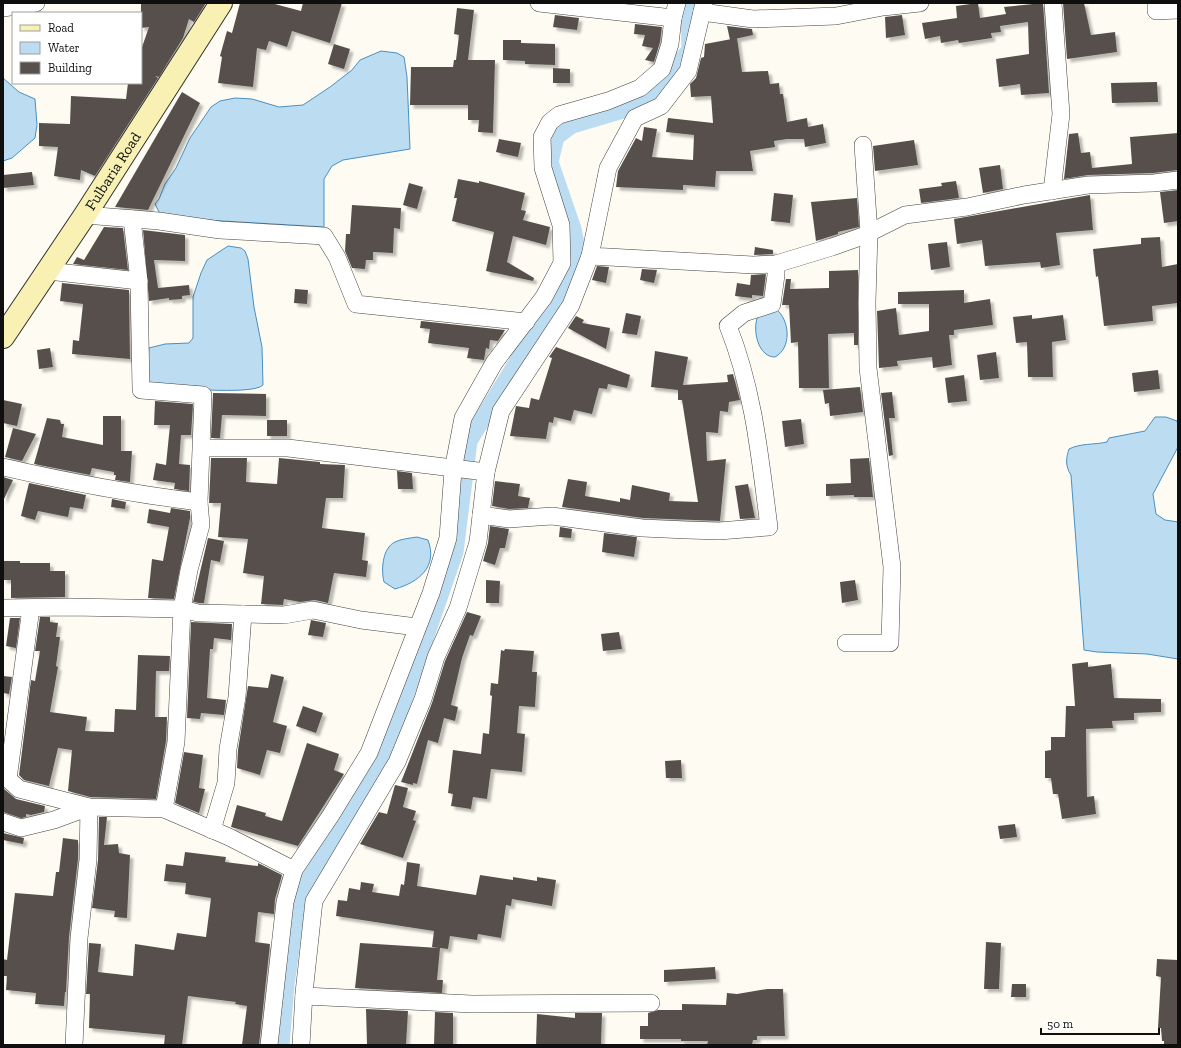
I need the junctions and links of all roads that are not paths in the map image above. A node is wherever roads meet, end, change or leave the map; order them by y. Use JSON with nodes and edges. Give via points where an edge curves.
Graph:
{"nodes":[{"id":1,"x":36,"y":3,"type":"edge"},
{"id":2,"x":221,"y":3,"type":"edge"},
{"id":3,"x":539,"y":3,"type":"edge"},
{"id":4,"x":920,"y":3,"type":"edge"},
{"id":5,"x":1053,"y":3,"type":"edge"},
{"id":6,"x":1156,"y":3,"type":"edge"},
{"id":7,"x":703,"y":7,"type":"edge"},
{"id":8,"x":3,"y":8,"type":"edge"},
{"id":9,"x":1178,"y":10,"type":"edge"},
{"id":10,"x":675,"y":11,"type":"edge"},
{"id":11,"x":863,"y":145,"type":"dead end"},
{"id":12,"x":1178,"y":180,"type":"edge"},
{"id":13,"x":1052,"y":191,"type":"junction"},
{"id":14,"x":85,"y":215,"type":"junction"},
{"id":15,"x":132,"y":219,"type":"junction"},
{"id":16,"x":869,"y":233,"type":"junction"},
{"id":17,"x":590,"y":256,"type":"junction"},
{"id":18,"x":776,"y":264,"type":"junction"},
{"id":19,"x":48,"y":271,"type":"junction"},
{"id":20,"x":139,"y":281,"type":"junction"},
{"id":21,"x":526,"y":322,"type":"junction"},
{"id":22,"x":3,"y":338,"type":"edge"},
{"id":23,"x":202,"y":448,"type":"junction"},
{"id":24,"x":3,"y":466,"type":"edge"},
{"id":25,"x":453,"y":468,"type":"junction"},
{"id":26,"x":486,"y":472,"type":"junction"},
{"id":27,"x":199,"y":502,"type":"junction"},
{"id":28,"x":481,"y":515,"type":"junction"},
{"id":29,"x":3,"y":608,"type":"edge"},
{"id":30,"x":31,"y":608,"type":"junction"},
{"id":31,"x":182,"y":609,"type":"junction"},
{"id":32,"x":243,"y":614,"type":"junction"},
{"id":33,"x":417,"y":627,"type":"junction"},
{"id":34,"x":846,"y":643,"type":"dead end"},
{"id":35,"x":89,"y":807,"type":"junction"},
{"id":36,"x":164,"y":809,"type":"junction"},
{"id":37,"x":3,"y":822,"type":"edge"},
{"id":38,"x":212,"y":830,"type":"junction"},
{"id":39,"x":294,"y":870,"type":"junction"},
{"id":40,"x":304,"y":996,"type":"junction"},
{"id":41,"x":651,"y":1003,"type":"dead end"},
{"id":42,"x":74,"y":1045,"type":"edge"},
{"id":43,"x":269,"y":1045,"type":"edge"},
{"id":44,"x":301,"y":1045,"type":"edge"}],
"edges":[{"from":1,"to":8,"type":"street"},
{"from":2,"to":14,"type":"main road","name":"Fulbaria Road"},
{"from":3,"to":10,"type":"street"},
{"from":4,"to":7,"type":"street","via":[[836,16],[753,18]]},
{"from":5,"to":13,"type":"street","via":[[1061,114]]},
{"from":6,"to":9,"type":"street","via":[[1156,11]]},
{"from":7,"to":17,"type":"street","via":[[688,71],[661,106],[635,118],[608,168]]},
{"from":10,"to":21,"type":"street","via":[[670,44],[662,69],[640,88],[608,101],[559,115],[550,122],[542,137],[543,168],[561,225],[562,263],[544,297]]},
{"from":11,"to":16,"type":"street"},
{"from":12,"to":13,"type":"street"},
{"from":13,"to":16,"type":"street","via":[[967,207],[905,215]]},
{"from":14,"to":15,"type":"street"},
{"from":14,"to":19,"type":"main road","name":"Fulbaria Road"},
{"from":15,"to":20,"type":"street"},
{"from":15,"to":21,"type":"street","via":[[220,230],[324,236],[337,257],[356,304]]},
{"from":16,"to":18,"type":"street","via":[[832,248]]},
{"from":16,"to":34,"type":"street","via":[[868,368],[892,567],[890,643]]},
{"from":17,"to":18,"type":"street"},
{"from":17,"to":26,"type":"street","via":[[571,305],[501,411]]},
{"from":18,"to":28,"type":"street","via":[[772,304],[744,313],[728,326],[745,377],[756,428],[769,527],[719,531],[687,530],[642,528],[552,516],[509,519]]},
{"from":19,"to":20,"type":"street"},
{"from":19,"to":22,"type":"main road","name":"Fulbaria Road"},
{"from":20,"to":23,"type":"street","via":[[142,390],[203,395]]},
{"from":21,"to":25,"type":"street","via":[[494,363],[462,418]]},
{"from":23,"to":25,"type":"street","via":[[288,448]]},
{"from":23,"to":27,"type":"street"},
{"from":24,"to":27,"type":"street","via":[[65,481]]},
{"from":25,"to":26,"type":"street"},
{"from":25,"to":33,"type":"street","via":[[448,538]]},
{"from":26,"to":28,"type":"street"},
{"from":27,"to":31,"type":"street","via":[[201,526]]},
{"from":28,"to":40,"type":"street","via":[[478,542],[458,608],[436,657],[423,699],[397,762],[314,902]]},
{"from":29,"to":30,"type":"street"},
{"from":30,"to":31,"type":"street"},
{"from":30,"to":35,"type":"street","via":[[8,779],[19,789]]},
{"from":31,"to":32,"type":"street","via":[[198,613]]},
{"from":31,"to":36,"type":"street","via":[[176,742]]},
{"from":32,"to":33,"type":"street","via":[[284,615],[313,610],[361,620]]},
{"from":32,"to":38,"type":"street","via":[[237,697],[228,749],[226,783]]},
{"from":33,"to":39,"type":"street","via":[[369,753]]},
{"from":35,"to":36,"type":"street"},
{"from":35,"to":37,"type":"street","via":[[54,820],[21,828]]},
{"from":35,"to":42,"type":"street","via":[[88,860],[79,938]]},
{"from":36,"to":38,"type":"street"},
{"from":38,"to":39,"type":"street"},
{"from":39,"to":43,"type":"street","via":[[285,902]]},
{"from":40,"to":41,"type":"street","via":[[472,1004]]},
{"from":40,"to":44,"type":"street"}]}
